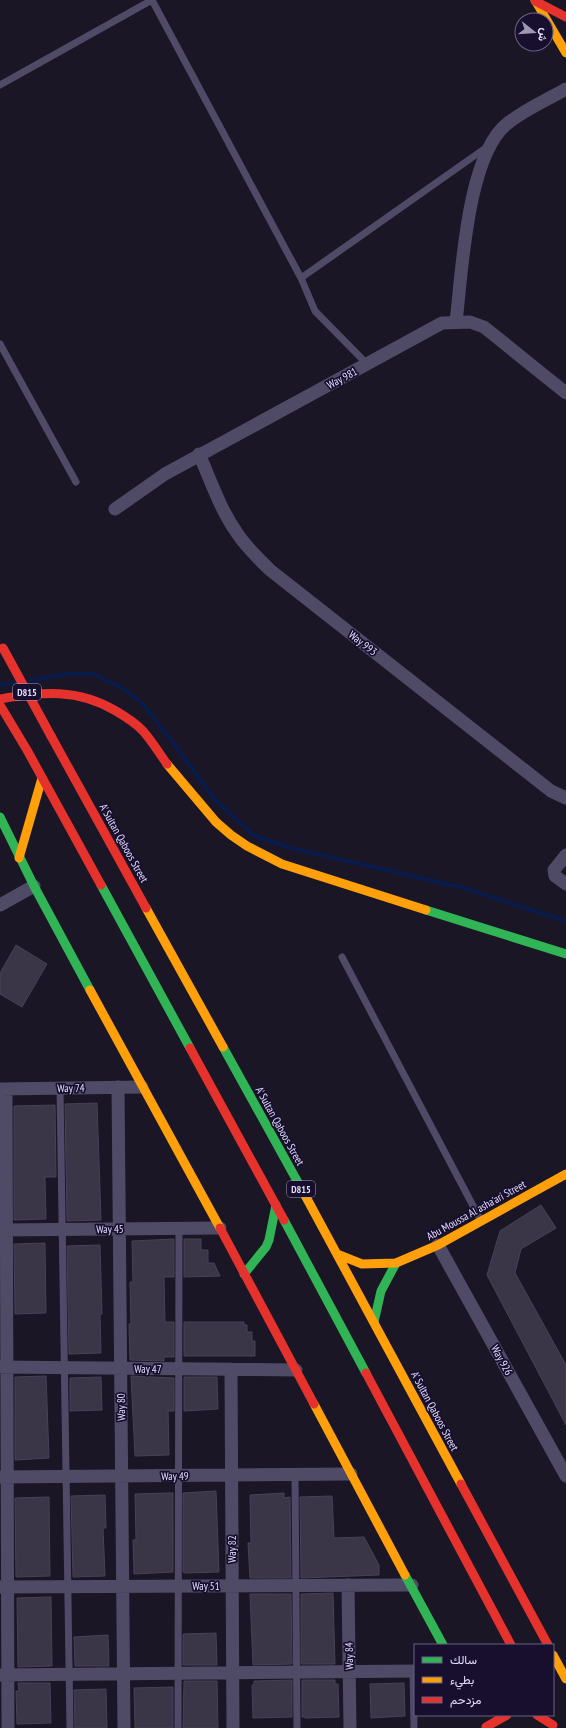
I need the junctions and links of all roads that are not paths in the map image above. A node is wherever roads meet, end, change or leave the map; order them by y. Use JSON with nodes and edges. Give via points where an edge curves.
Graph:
{"nodes":[{"id":1,"x":152,"y":0,"type":"edge"},
{"id":2,"x":535,"y":0,"type":"edge"},
{"id":3,"x":566,"y":17,"type":"edge"},
{"id":4,"x":564,"y":47,"type":"edge"},
{"id":5,"x":0,"y":85,"type":"edge"},
{"id":6,"x":566,"y":89,"type":"edge"},
{"id":7,"x":490,"y":145,"type":"junction"},
{"id":8,"x":301,"y":278,"type":"junction"},
{"id":9,"x":456,"y":322,"type":"junction"},
{"id":10,"x":0,"y":344,"type":"edge"},
{"id":11,"x":367,"y":364,"type":"junction"},
{"id":12,"x":566,"y":393,"type":"edge"},
{"id":13,"x":200,"y":454,"type":"junction"},
{"id":14,"x":76,"y":482,"type":"dead end"},
{"id":15,"x":115,"y":510,"type":"dead end"},
{"id":16,"x":2,"y":645,"type":"edge"},
{"id":17,"x":0,"y":698,"type":"edge"},
{"id":18,"x":0,"y":705,"type":"edge"},
{"id":19,"x":42,"y":778,"type":"junction"},
{"id":20,"x":566,"y":798,"type":"edge"},
{"id":21,"x":0,"y":817,"type":"edge"},
{"id":22,"x":566,"y":855,"type":"edge"},
{"id":23,"x":19,"y":858,"type":"junction"},
{"id":24,"x":566,"y":884,"type":"edge"},
{"id":25,"x":34,"y":886,"type":"junction"},
{"id":26,"x":0,"y":905,"type":"edge"},
{"id":27,"x":566,"y":954,"type":"edge"},
{"id":28,"x":342,"y":957,"type":"dead end"},
{"id":29,"x":118,"y":1087,"type":"junction"},
{"id":30,"x":142,"y":1087,"type":"junction"},
{"id":31,"x":60,"y":1088,"type":"junction"},
{"id":32,"x":3,"y":1089,"type":"edge"},
{"id":33,"x":566,"y":1174,"type":"edge"},
{"id":34,"x":276,"y":1205,"type":"junction"},
{"id":35,"x":481,"y":1221,"type":"junction"},
{"id":36,"x":220,"y":1228,"type":"junction"},
{"id":37,"x":119,"y":1229,"type":"junction"},
{"id":38,"x":179,"y":1229,"type":"junction"},
{"id":39,"x":3,"y":1230,"type":"edge"},
{"id":40,"x":62,"y":1230,"type":"junction"},
{"id":41,"x":438,"y":1245,"type":"junction"},
{"id":42,"x":337,"y":1254,"type":"junction"},
{"id":43,"x":396,"y":1263,"type":"junction"},
{"id":44,"x":244,"y":1274,"type":"junction"},
{"id":45,"x":374,"y":1322,"type":"junction"},
{"id":46,"x":3,"y":1367,"type":"edge"},
{"id":47,"x":64,"y":1368,"type":"junction"},
{"id":48,"x":121,"y":1368,"type":"junction"},
{"id":49,"x":178,"y":1369,"type":"junction"},
{"id":50,"x":230,"y":1369,"type":"junction"},
{"id":51,"x":296,"y":1370,"type":"junction"},
{"id":52,"x":351,"y":1474,"type":"junction"},
{"id":53,"x":231,"y":1475,"type":"junction"},
{"id":54,"x":295,"y":1475,"type":"junction"},
{"id":55,"x":122,"y":1476,"type":"junction"},
{"id":56,"x":178,"y":1476,"type":"junction"},
{"id":57,"x":566,"y":1476,"type":"edge"},
{"id":58,"x":4,"y":1477,"type":"edge"},
{"id":59,"x":66,"y":1477,"type":"junction"},
{"id":60,"x":412,"y":1584,"type":"junction"},
{"id":61,"x":296,"y":1585,"type":"junction"},
{"id":62,"x":348,"y":1585,"type":"junction"},
{"id":63,"x":68,"y":1586,"type":"junction"},
{"id":64,"x":123,"y":1586,"type":"junction"},
{"id":65,"x":178,"y":1586,"type":"junction"},
{"id":66,"x":232,"y":1586,"type":"junction"},
{"id":67,"x":4,"y":1587,"type":"edge"},
{"id":68,"x":442,"y":1644,"type":"edge"},
{"id":69,"x":510,"y":1644,"type":"edge"},
{"id":70,"x":547,"y":1644,"type":"edge"},
{"id":71,"x":554,"y":1657,"type":"edge"},
{"id":72,"x":414,"y":1671,"type":"edge"},
{"id":73,"x":233,"y":1672,"type":"junction"},
{"id":74,"x":296,"y":1672,"type":"junction"},
{"id":75,"x":349,"y":1672,"type":"junction"},
{"id":76,"x":178,"y":1673,"type":"junction"},
{"id":77,"x":69,"y":1674,"type":"junction"},
{"id":78,"x":124,"y":1674,"type":"junction"},
{"id":79,"x":4,"y":1675,"type":"edge"},
{"id":80,"x":566,"y":1679,"type":"edge"},
{"id":81,"x":505,"y":1716,"type":"edge"},
{"id":82,"x":539,"y":1716,"type":"edge"},
{"id":83,"x":549,"y":1716,"type":"edge"},
{"id":84,"x":485,"y":1725,"type":"edge"},
{"id":85,"x":554,"y":1726,"type":"edge"},
{"id":86,"x":8,"y":1728,"type":"edge"},
{"id":87,"x":70,"y":1728,"type":"edge"},
{"id":88,"x":124,"y":1728,"type":"edge"},
{"id":89,"x":178,"y":1728,"type":"edge"},
{"id":90,"x":233,"y":1728,"type":"edge"},
{"id":91,"x":297,"y":1728,"type":"edge"},
{"id":92,"x":350,"y":1728,"type":"edge"},
{"id":93,"x":414,"y":1728,"type":"edge"}],
"edges":[{"from":1,"to":5,"type":"lane"},
{"from":1,"to":8,"type":"lane"},
{"from":2,"to":3,"type":"main road"},
{"from":2,"to":4,"type":"main road"},
{"from":6,"to":7,"type":"street","via":[[508,123]]},
{"from":7,"to":8,"type":"lane"},
{"from":7,"to":9,"type":"street","via":[[480,172],[468,222]]},
{"from":8,"to":11,"type":"lane","via":[[315,311]]},
{"from":9,"to":11,"type":"street","name":"Way 981","via":[[442,323]]},
{"from":9,"to":12,"type":"street","name":"Way 981","via":[[470,322],[484,327]]},
{"from":10,"to":14,"type":"lane"},
{"from":11,"to":13,"type":"street","name":"Way 981"},
{"from":13,"to":15,"type":"street","name":"Way 981","via":[[165,474]]},
{"from":13,"to":20,"type":"street","name":"Way 993","via":[[220,505],[236,533],[270,570],[551,791]]},
{"from":16,"to":42,"type":"main road","name":"A' Sultan Qaboos Street","number":"D815","bridge":true},
{"from":17,"to":27,"type":"main road","via":[[52,692],[80,696],[102,704],[142,731],[216,822],[232,837],[262,854],[282,864]]},
{"from":18,"to":19,"type":"main road","number":"D815"},
{"from":19,"to":23,"type":"main road"},
{"from":19,"to":34,"type":"main road","number":"D815"},
{"from":21,"to":23,"type":"main road"},
{"from":22,"to":24,"type":"street","via":[[554,870],[555,876]]},
{"from":23,"to":25,"type":"main road"},
{"from":25,"to":26,"type":"street"},
{"from":25,"to":30,"type":"main road"},
{"from":28,"to":35,"type":"lane"},
{"from":29,"to":30,"type":"street","name":"Way 74"},
{"from":29,"to":31,"type":"street","name":"Way 74"},
{"from":29,"to":37,"type":"street","name":"Way 80"},
{"from":30,"to":36,"type":"main road"},
{"from":31,"to":32,"type":"street","name":"Way 74"},
{"from":31,"to":40,"type":"lane"},
{"from":32,"to":39,"type":"street"},
{"from":33,"to":35,"type":"main road","name":"Abu Moussa Al asha'ari Street"},
{"from":34,"to":44,"type":"main road","via":[[270,1240]]},
{"from":34,"to":69,"type":"main road","number":"D815"},
{"from":35,"to":41,"type":"main road","name":"Abu Moussa Al asha'ari Street"},
{"from":36,"to":38,"type":"street","name":"Way 45"},
{"from":36,"to":44,"type":"main road"},
{"from":37,"to":38,"type":"street","name":"Way 45"},
{"from":37,"to":40,"type":"street","name":"Way 45"},
{"from":37,"to":48,"type":"street","name":"Way 80"},
{"from":38,"to":49,"type":"lane"},
{"from":39,"to":40,"type":"street","name":"Way 45"},
{"from":39,"to":46,"type":"street"},
{"from":40,"to":47,"type":"lane"},
{"from":41,"to":43,"type":"main road","name":"Abu Moussa Al asha'ari Street"},
{"from":41,"to":57,"type":"street","name":"Way 926"},
{"from":42,"to":43,"type":"main road","name":"Abu Moussa Al asha'ari Street","via":[[362,1264]]},
{"from":42,"to":45,"type":"main road","name":"A' Sultan Qaboos Street","number":"D815"},
{"from":43,"to":45,"type":"main road","via":[[383,1284]]},
{"from":44,"to":51,"type":"main road"},
{"from":45,"to":70,"type":"main road","name":"A' Sultan Qaboos Street","number":"D815"},
{"from":46,"to":47,"type":"street","name":"Way 47"},
{"from":46,"to":58,"type":"street"},
{"from":47,"to":48,"type":"street","name":"Way 47"},
{"from":47,"to":59,"type":"lane"},
{"from":48,"to":49,"type":"street","name":"Way 47"},
{"from":48,"to":55,"type":"street","name":"Way 80"},
{"from":49,"to":50,"type":"street","name":"Way 47"},
{"from":49,"to":56,"type":"lane"},
{"from":50,"to":51,"type":"street","name":"Way 47"},
{"from":50,"to":53,"type":"street","name":"Way 82"},
{"from":51,"to":52,"type":"main road"},
{"from":52,"to":54,"type":"street","name":"Way 49"},
{"from":52,"to":60,"type":"main road"},
{"from":53,"to":54,"type":"street","name":"Way 49"},
{"from":53,"to":56,"type":"street","name":"Way 49"},
{"from":53,"to":66,"type":"street","name":"Way 82"},
{"from":54,"to":61,"type":"lane"},
{"from":55,"to":56,"type":"street","name":"Way 49"},
{"from":55,"to":59,"type":"street","name":"Way 49"},
{"from":55,"to":64,"type":"street","name":"Way 80"},
{"from":56,"to":65,"type":"lane"},
{"from":58,"to":59,"type":"street","name":"Way 49"},
{"from":58,"to":67,"type":"street"},
{"from":59,"to":63,"type":"lane"},
{"from":60,"to":62,"type":"street","name":"Way 51"},
{"from":60,"to":68,"type":"main road"},
{"from":61,"to":62,"type":"street","name":"Way 51"},
{"from":61,"to":66,"type":"street","name":"Way 51"},
{"from":61,"to":74,"type":"lane"},
{"from":62,"to":75,"type":"street","name":"Way 84"},
{"from":63,"to":64,"type":"street","name":"Way 51"},
{"from":63,"to":67,"type":"street","name":"Way 51"},
{"from":63,"to":77,"type":"lane"},
{"from":64,"to":65,"type":"street","name":"Way 51"},
{"from":64,"to":78,"type":"street","name":"Way 80"},
{"from":65,"to":66,"type":"street","name":"Way 51"},
{"from":65,"to":76,"type":"lane"},
{"from":66,"to":73,"type":"street","name":"Way 82"},
{"from":67,"to":79,"type":"street"},
{"from":71,"to":80,"type":"main road"},
{"from":72,"to":75,"type":"street"},
{"from":72,"to":93,"type":"lane"},
{"from":73,"to":74,"type":"street"},
{"from":73,"to":76,"type":"street"},
{"from":73,"to":90,"type":"street","name":"Way 82"},
{"from":74,"to":75,"type":"street"},
{"from":74,"to":91,"type":"lane"},
{"from":75,"to":92,"type":"street","name":"Way 84"},
{"from":76,"to":78,"type":"street"},
{"from":76,"to":89,"type":"lane"},
{"from":77,"to":78,"type":"street"},
{"from":77,"to":79,"type":"street"},
{"from":77,"to":87,"type":"lane"},
{"from":78,"to":88,"type":"street","name":"Way 80"},
{"from":79,"to":86,"type":"street"},
{"from":81,"to":84,"type":"main road"},
{"from":82,"to":85,"type":"main road"},
{"from":83,"to":85,"type":"main road"}]}
